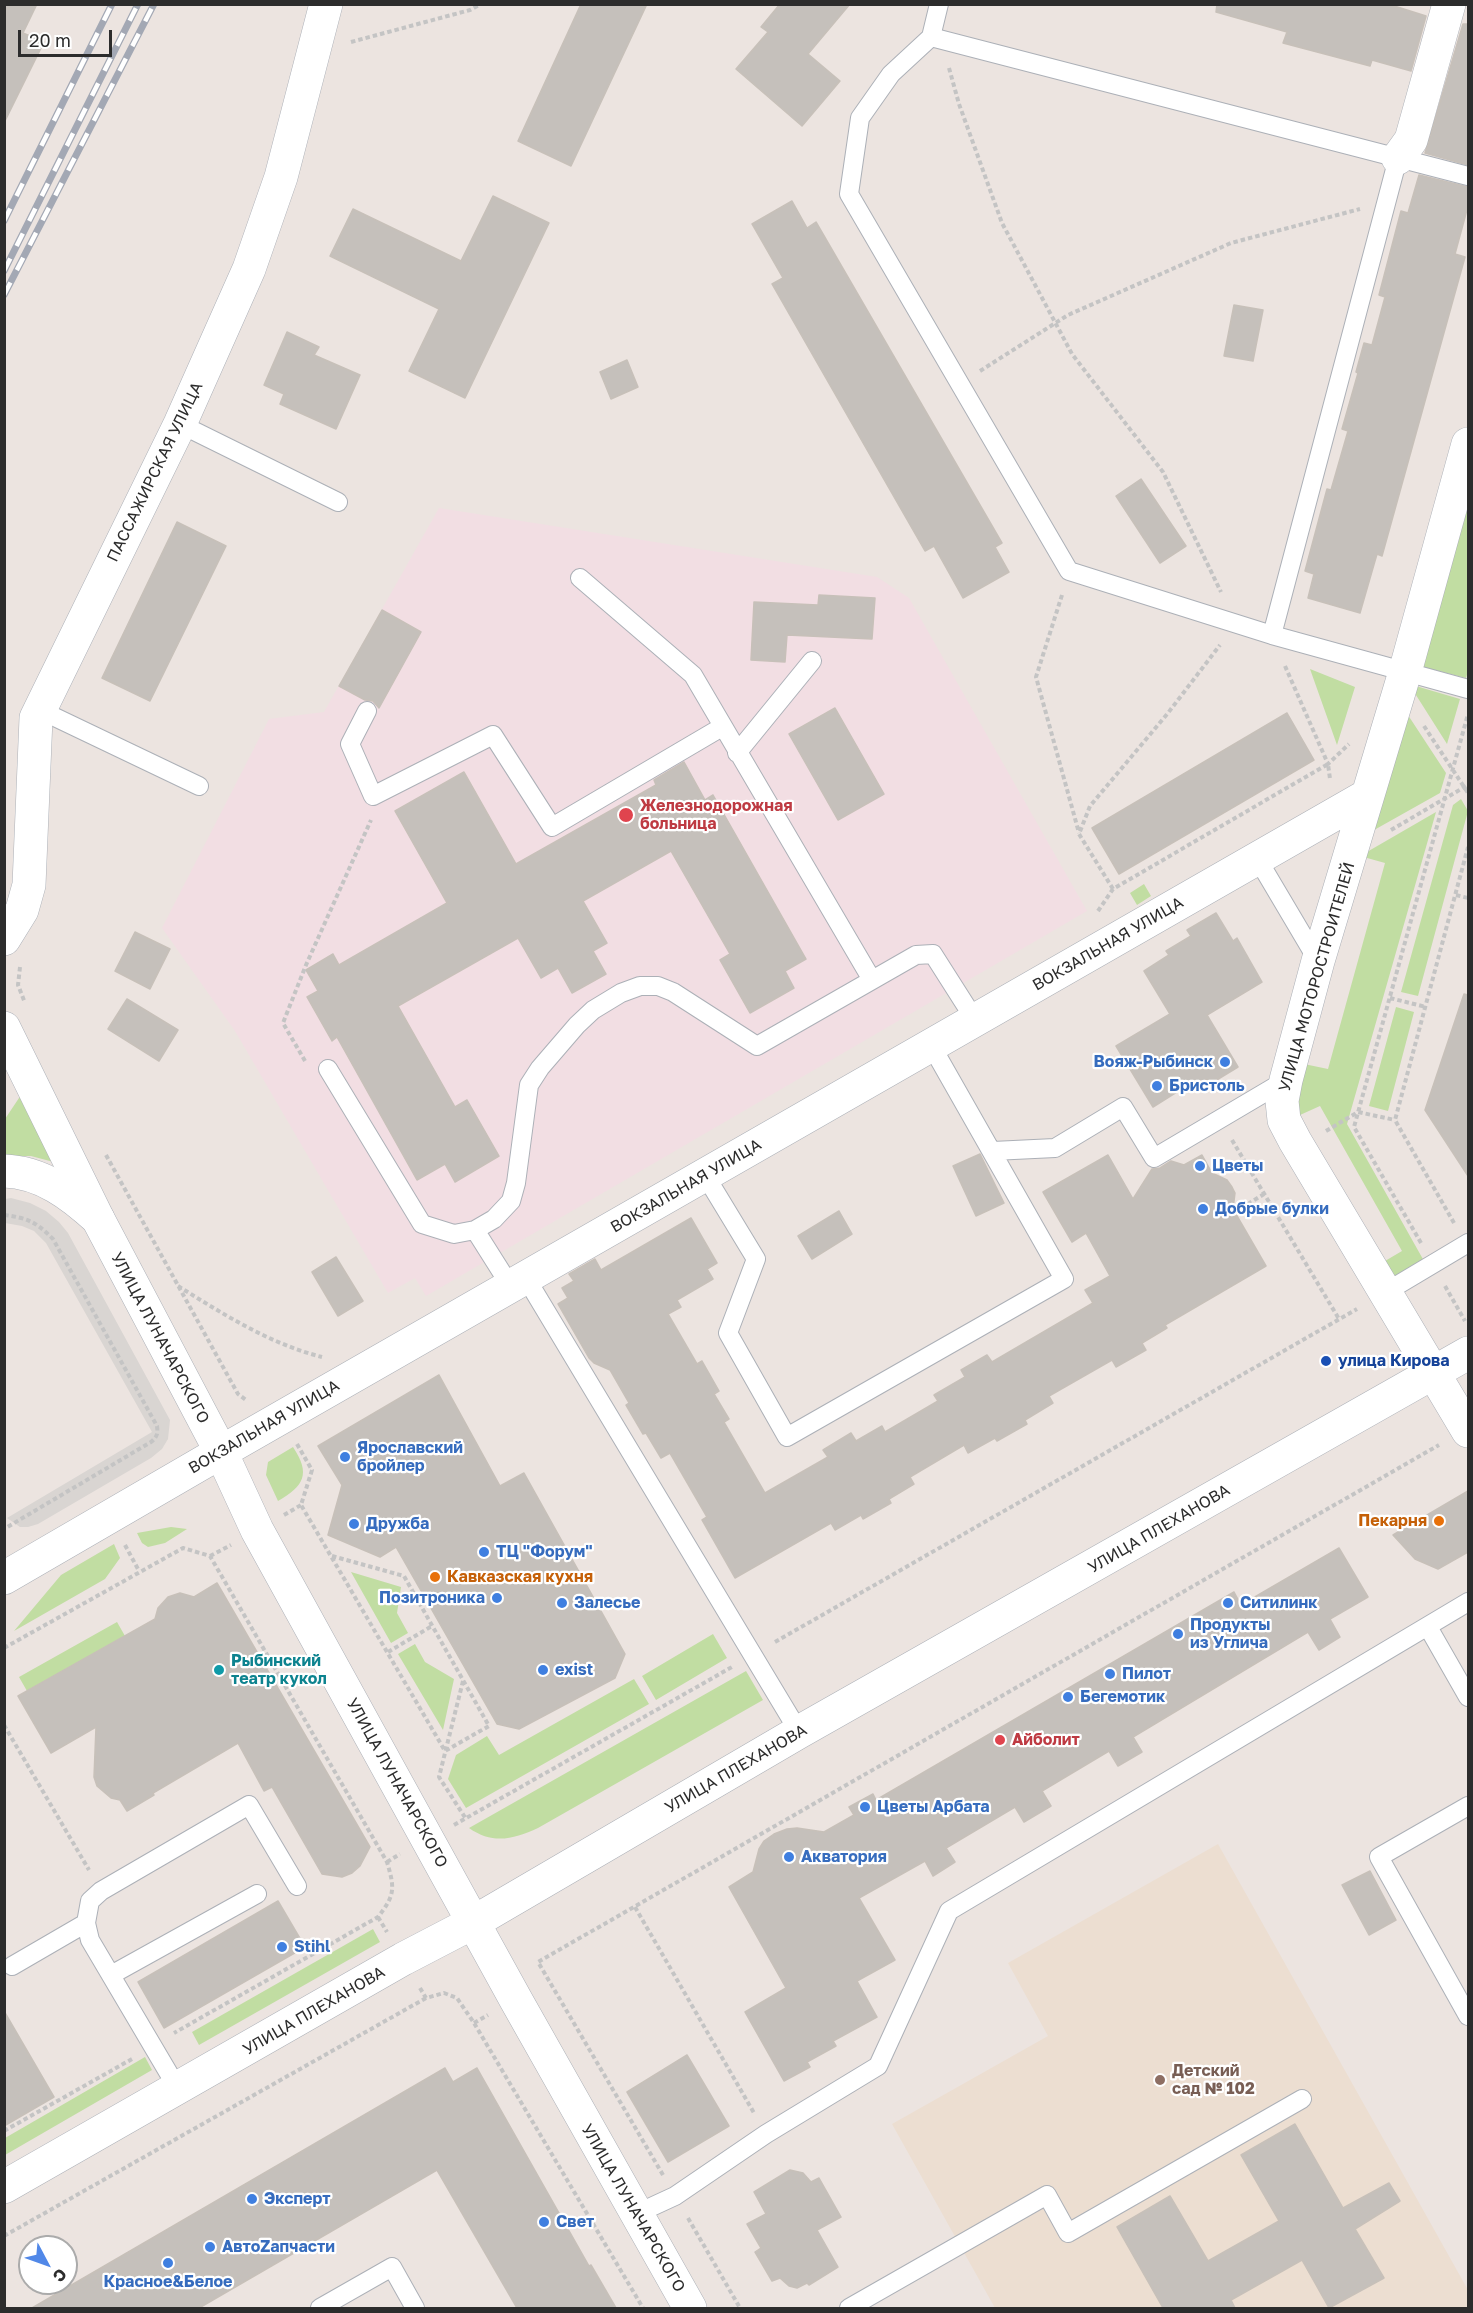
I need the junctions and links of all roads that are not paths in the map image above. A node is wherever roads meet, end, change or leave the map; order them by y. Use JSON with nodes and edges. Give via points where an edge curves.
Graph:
{"nodes":[{"id":1,"x":326,"y":4,"type":"edge"},
{"id":2,"x":939,"y":4,"type":"edge"},
{"id":3,"x":1449,"y":4,"type":"edge"},
{"id":4,"x":936,"y":39,"type":"junction"},
{"id":5,"x":1398,"y":158,"type":"junction"},
{"id":6,"x":1468,"y":176,"type":"edge"},
{"id":7,"x":180,"y":424,"type":"junction"},
{"id":8,"x":1468,"y":444,"type":"edge"},
{"id":9,"x":338,"y":502,"type":"dead end"},
{"id":10,"x":580,"y":578,"type":"dead end"},
{"id":11,"x":1272,"y":635,"type":"junction"},
{"id":12,"x":812,"y":661,"type":"dead end"},
{"id":13,"x":1402,"y":681,"type":"junction"},
{"id":14,"x":1468,"y":689,"type":"edge"},
{"id":15,"x":40,"y":710,"type":"junction"},
{"id":16,"x":367,"y":711,"type":"dead end"},
{"id":17,"x":722,"y":727,"type":"junction"},
{"id":18,"x":738,"y":753,"type":"junction"},
{"id":19,"x":200,"y":786,"type":"dead end"},
{"id":20,"x":1368,"y":795,"type":"junction"},
{"id":21,"x":1257,"y":858,"type":"junction"},
{"id":22,"x":14,"y":950,"type":"edge"},
{"id":23,"x":1318,"y":961,"type":"junction"},
{"id":24,"x":872,"y":980,"type":"junction"},
{"id":25,"x":975,"y":1020,"type":"junction"},
{"id":26,"x":13,"y":1023,"type":"edge"},
{"id":27,"x":932,"y":1045,"type":"junction"},
{"id":28,"x":328,"y":1069,"type":"dead end"},
{"id":29,"x":1286,"y":1080,"type":"junction"},
{"id":30,"x":4,"y":1086,"type":"edge"},
{"id":31,"x":993,"y":1151,"type":"junction"},
{"id":32,"x":4,"y":1172,"type":"edge"},
{"id":33,"x":705,"y":1175,"type":"junction"},
{"id":34,"x":98,"y":1220,"type":"junction"},
{"id":35,"x":476,"y":1230,"type":"junction"},
{"id":36,"x":1467,"y":1243,"type":"edge"},
{"id":37,"x":519,"y":1283,"type":"junction"},
{"id":38,"x":1386,"y":1292,"type":"junction"},
{"id":39,"x":1468,"y":1353,"type":"edge"},
{"id":40,"x":1434,"y":1373,"type":"junction"},
{"id":41,"x":1459,"y":1439,"type":"edge"},
{"id":42,"x":221,"y":1452,"type":"junction"},
{"id":43,"x":4,"y":1578,"type":"edge"},
{"id":44,"x":1468,"y":1602,"type":"edge"},
{"id":45,"x":1428,"y":1626,"type":"junction"},
{"id":46,"x":1468,"y":1696,"type":"edge"},
{"id":47,"x":799,"y":1732,"type":"junction"},
{"id":48,"x":1468,"y":1806,"type":"edge"},
{"id":49,"x":297,"y":1886,"type":"dead end"},
{"id":50,"x":257,"y":1894,"type":"dead end"},
{"id":51,"x":474,"y":1922,"type":"junction"},
{"id":52,"x":86,"y":1923,"type":"junction"},
{"id":53,"x":12,"y":1966,"type":"dead end"},
{"id":54,"x":111,"y":1976,"type":"junction"},
{"id":55,"x":1468,"y":2016,"type":"edge"},
{"id":56,"x":177,"y":2089,"type":"junction"},
{"id":57,"x":1302,"y":2099,"type":"dead end"},
{"id":58,"x":4,"y":2187,"type":"edge"},
{"id":59,"x":636,"y":2214,"type":"junction"},
{"id":60,"x":320,"y":2308,"type":"edge"},
{"id":61,"x":416,"y":2308,"type":"edge"},
{"id":62,"x":690,"y":2308,"type":"edge"},
{"id":63,"x":849,"y":2308,"type":"edge"}],
"edges":[{"from":1,"to":7,"type":"street","name":"ПАССАЖИРСКАЯ УЛИЦА","via":[[281,177],[249,269]]},
{"from":2,"to":4,"type":"lane"},
{"from":3,"to":5,"type":"street","via":[[1410,140]]},
{"from":4,"to":5,"type":"lane"},
{"from":4,"to":11,"type":"lane","via":[[891,74],[860,118],[849,194],[1069,571]]},
{"from":5,"to":6,"type":"lane"},
{"from":5,"to":11,"type":"lane"},
{"from":7,"to":9,"type":"lane"},
{"from":7,"to":15,"type":"street","name":"ПАССАЖИРСКАЯ УЛИЦА"},
{"from":8,"to":13,"type":"street","name":"УЛИЦА МОТОРОСТРОИТЕЛЕЙ"},
{"from":10,"to":17,"type":"lane","via":[[693,675]]},
{"from":11,"to":13,"type":"lane"},
{"from":12,"to":18,"type":"lane"},
{"from":13,"to":14,"type":"lane"},
{"from":13,"to":20,"type":"street","name":"УЛИЦА МОТОРОСТРОИТЕЛЕЙ"},
{"from":15,"to":19,"type":"lane"},
{"from":15,"to":22,"type":"street","name":"ПАССАЖИРСКАЯ УЛИЦА","via":[[36,718],[29,885]]},
{"from":16,"to":17,"type":"lane","via":[[350,744],[373,796],[493,735],[552,827]]},
{"from":17,"to":18,"type":"lane"},
{"from":18,"to":24,"type":"lane"},
{"from":20,"to":21,"type":"street","name":"ВОКЗАЛЬНАЯ УЛИЦА"},
{"from":20,"to":23,"type":"street","name":"УЛИЦА МОТОРОСТРОИТЕЛЕЙ"},
{"from":21,"to":23,"type":"lane"},
{"from":21,"to":25,"type":"street","name":"ВОКЗАЛЬНАЯ УЛИЦА"},
{"from":23,"to":29,"type":"street","name":"УЛИЦА МОТОРОСТРОИТЕЛЕЙ"},
{"from":24,"to":25,"type":"lane","via":[[916,955],[933,954]]},
{"from":24,"to":35,"type":"lane","via":[[757,1046],[658,986],[640,986],[621,993],[593,1010],[529,1085],[511,1201],[494,1219]]},
{"from":25,"to":27,"type":"street","name":"ВОКЗАЛЬНАЯ УЛИЦА"},
{"from":26,"to":30,"type":"street","via":[[10,1076]]},
{"from":26,"to":34,"type":"street","name":"УЛИЦА ЛУНАЧАРСКОГО"},
{"from":27,"to":31,"type":"lane"},
{"from":27,"to":33,"type":"street","name":"ВОКЗАЛЬНАЯ УЛИЦА"},
{"from":28,"to":35,"type":"lane","via":[[422,1224],[454,1234]]},
{"from":29,"to":31,"type":"lane","via":[[1154,1158],[1124,1107],[1055,1148]]},
{"from":29,"to":38,"type":"street","name":"УЛИЦА МОТОРОСТРОИТЕЛЕЙ","via":[[1284,1120]]},
{"from":31,"to":33,"type":"lane","via":[[1064,1279],[787,1437],[728,1333],[756,1259]]},
{"from":32,"to":34,"type":"street","via":[[41,1179],[75,1198]]},
{"from":33,"to":37,"type":"street","name":"ВОКЗАЛЬНАЯ УЛИЦА"},
{"from":34,"to":42,"type":"street","name":"УЛИЦА ЛУНАЧАРСКОГО"},
{"from":35,"to":37,"type":"lane"},
{"from":36,"to":38,"type":"lane"},
{"from":37,"to":42,"type":"street","name":"ВОКЗАЛЬНАЯ УЛИЦА"},
{"from":37,"to":47,"type":"lane"},
{"from":38,"to":40,"type":"street","name":"УЛИЦА МОТОРОСТРОИТЕЛЕЙ"},
{"from":39,"to":40,"type":"street","name":"УЛИЦА ПЛЕХАНОВА"},
{"from":40,"to":41,"type":"street"},
{"from":40,"to":47,"type":"street","name":"УЛИЦА ПЛЕХАНОВА"},
{"from":42,"to":43,"type":"street","name":"ВОКЗАЛЬНАЯ УЛИЦА"},
{"from":42,"to":51,"type":"street","name":"УЛИЦА ЛУНАЧАРСКОГО","via":[[257,1530]]},
{"from":44,"to":45,"type":"lane"},
{"from":45,"to":46,"type":"lane"},
{"from":45,"to":59,"type":"lane","via":[[949,1911],[878,2066],[766,2134],[675,2196]]},
{"from":47,"to":51,"type":"street","name":"УЛИЦА ПЛЕХАНОВА"},
{"from":48,"to":55,"type":"lane","via":[[1379,1857]]},
{"from":49,"to":52,"type":"lane","via":[[249,1805],[101,1891],[90,1901]]},
{"from":50,"to":54,"type":"lane"},
{"from":51,"to":56,"type":"street","name":"УЛИЦА ПЛЕХАНОВА"},
{"from":51,"to":59,"type":"street","name":"УЛИЦА ЛУНАЧАРСКОГО"},
{"from":52,"to":53,"type":"lane"},
{"from":52,"to":54,"type":"lane","via":[[90,1940]]},
{"from":54,"to":56,"type":"lane"},
{"from":56,"to":58,"type":"street","name":"УЛИЦА ПЛЕХАНОВА"},
{"from":57,"to":63,"type":"lane","via":[[1068,2233],[1047,2195]]},
{"from":59,"to":62,"type":"street","name":"УЛИЦА ЛУНАЧАРСКОГО"},
{"from":60,"to":61,"type":"lane","via":[[392,2267]]}]}
